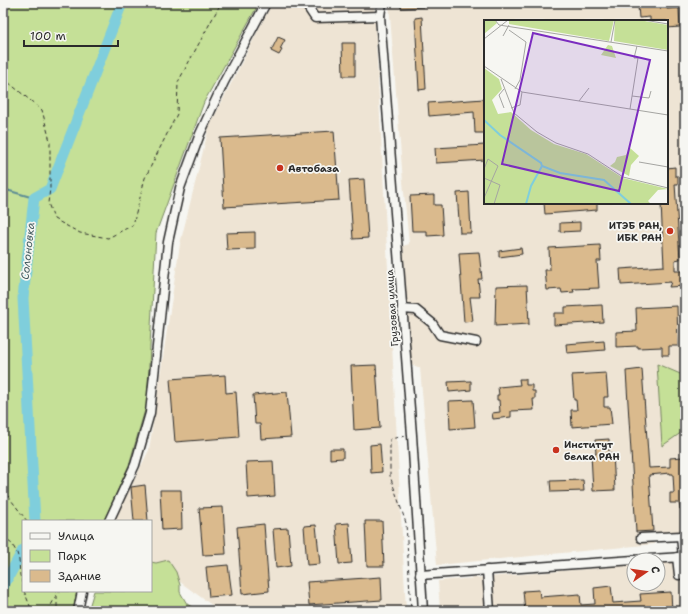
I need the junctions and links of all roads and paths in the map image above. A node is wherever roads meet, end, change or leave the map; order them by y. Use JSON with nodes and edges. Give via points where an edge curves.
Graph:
{"nodes":[{"id":1,"x":221,"y":3,"type":"edge"},
{"id":2,"x":266,"y":3,"type":"edge"},
{"id":3,"x":305,"y":3,"type":"edge"},
{"id":4,"x":382,"y":3,"type":"edge"},
{"id":5,"x":380,"y":16,"type":"junction"},
{"id":6,"x":3,"y":78,"type":"edge"},
{"id":7,"x":402,"y":309,"type":"junction"},
{"id":8,"x":476,"y":342,"type":"dead end"},
{"id":9,"x":412,"y":435,"type":"junction"},
{"id":10,"x":3,"y":491,"type":"edge"},
{"id":11,"x":26,"y":520,"type":"edge"},
{"id":12,"x":108,"y":520,"type":"edge"},
{"id":13,"x":683,"y":535,"type":"edge"},
{"id":14,"x":3,"y":538,"type":"edge"},
{"id":15,"x":641,"y":538,"type":"dead end"},
{"id":16,"x":677,"y":557,"type":"junction"},
{"id":17,"x":666,"y":558,"type":"edge"},
{"id":18,"x":626,"y":561,"type":"edge"},
{"id":19,"x":486,"y":570,"type":"junction"},
{"id":20,"x":420,"y":575,"type":"junction"},
{"id":21,"x":679,"y":575,"type":"dead end"},
{"id":22,"x":22,"y":582,"type":"edge"},
{"id":23,"x":24,"y":592,"type":"edge"},
{"id":24,"x":82,"y":592,"type":"edge"},
{"id":25,"x":57,"y":594,"type":"joint"},
{"id":26,"x":32,"y":611,"type":"edge"},
{"id":27,"x":48,"y":611,"type":"edge"},
{"id":28,"x":58,"y":611,"type":"edge"},
{"id":29,"x":78,"y":611,"type":"edge"},
{"id":30,"x":411,"y":611,"type":"edge"},
{"id":31,"x":423,"y":611,"type":"edge"},
{"id":32,"x":490,"y":611,"type":"edge"}],
"edges":[{"from":1,"to":6,"type":"path","via":[[178,82],[177,114],[145,178],[133,225],[108,238],[80,233],[54,219],[48,203],[50,141],[42,110]]},
{"from":2,"to":12,"type":"street","via":[[218,95],[180,188],[168,242],[150,413],[135,465]]},
{"from":3,"to":5,"type":"street","via":[[315,18]]},
{"from":4,"to":5,"type":"street","name":"Грузовая улица"},
{"from":5,"to":7,"type":"street","name":"Грузовая улица"},
{"from":7,"to":8,"type":"street","via":[[416,310],[432,323],[440,335]]},
{"from":7,"to":9,"type":"street","name":"Грузовая улица"},
{"from":9,"to":20,"type":"street","name":"Грузовая улица"},
{"from":9,"to":30,"type":"path","via":[[390,438],[390,476],[406,523]]},
{"from":10,"to":11,"type":"path"},
{"from":13,"to":15,"type":"street"},
{"from":13,"to":16,"type":"street","via":[[683,556]]},
{"from":14,"to":22,"type":"path","via":[[12,544],[17,553]]},
{"from":16,"to":17,"type":"street"},
{"from":16,"to":21,"type":"street"},
{"from":18,"to":19,"type":"street"},
{"from":19,"to":20,"type":"street"},
{"from":19,"to":32,"type":"street"},
{"from":20,"to":31,"type":"street","name":"Грузовая улица"},
{"from":23,"to":26,"type":"path"},
{"from":24,"to":29,"type":"street"},
{"from":25,"to":27,"type":"path"},
{"from":25,"to":28,"type":"path"}]}
